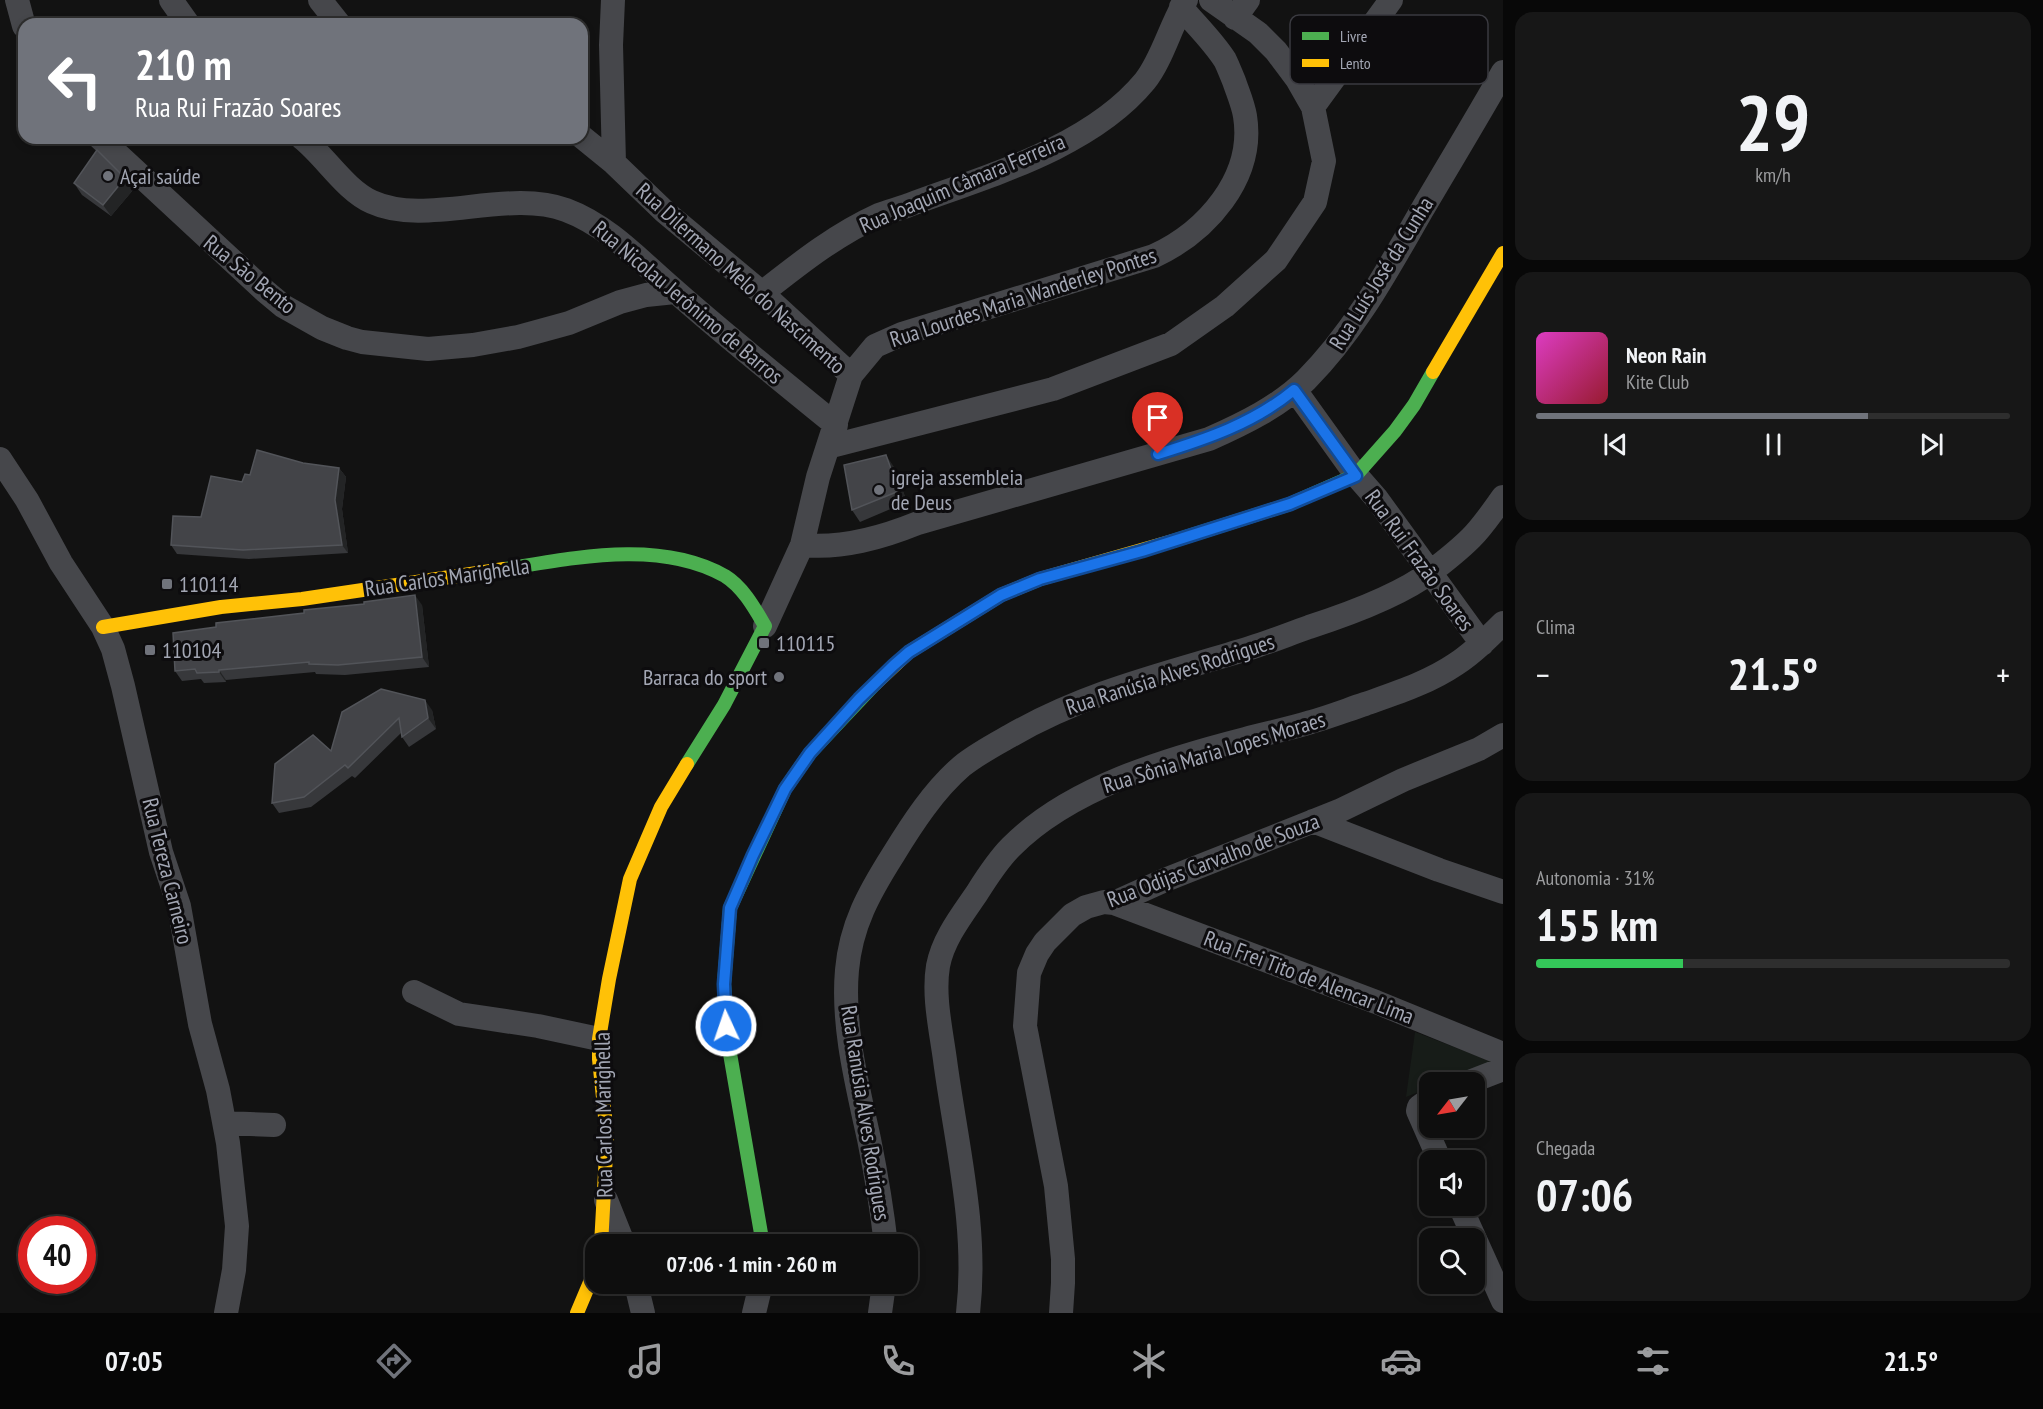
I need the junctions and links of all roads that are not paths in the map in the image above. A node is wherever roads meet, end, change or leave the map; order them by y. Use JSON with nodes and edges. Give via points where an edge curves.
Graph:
{"nodes":[{"id":1,"x":17,"y":0,"type":"edge"},
{"id":2,"x":171,"y":0,"type":"edge"},
{"id":3,"x":320,"y":0,"type":"edge"},
{"id":4,"x":613,"y":0,"type":"edge"},
{"id":5,"x":1211,"y":0,"type":"edge"},
{"id":6,"x":1391,"y":0,"type":"edge"},
{"id":7,"x":1183,"y":4,"type":"edge"},
{"id":8,"x":1242,"y":9,"type":"edge"},
{"id":9,"x":1380,"y":15,"type":"edge"},
{"id":10,"x":22,"y":18,"type":"edge"},
{"id":11,"x":184,"y":18,"type":"edge"},
{"id":12,"x":334,"y":18,"type":"edge"},
{"id":13,"x":1290,"y":70,"type":"edge"},
{"id":14,"x":1503,"y":72,"type":"edge"},
{"id":15,"x":1300,"y":84,"type":"edge"},
{"id":16,"x":1330,"y":84,"type":"edge"},
{"id":17,"x":1313,"y":107,"type":"junction"},
{"id":18,"x":588,"y":142,"type":"edge"},
{"id":19,"x":106,"y":144,"type":"edge"},
{"id":20,"x":308,"y":144,"type":"edge"},
{"id":21,"x":614,"y":163,"type":"junction"},
{"id":22,"x":1503,"y":253,"type":"edge"},
{"id":23,"x":675,"y":292,"type":"junction"},
{"id":24,"x":762,"y":293,"type":"junction"},
{"id":25,"x":851,"y":375,"type":"junction"},
{"id":26,"x":1294,"y":390,"type":"junction"},
{"id":27,"x":832,"y":436,"type":"junction"},
{"id":28,"x":0,"y":459,"type":"edge"},
{"id":29,"x":1356,"y":476,"type":"junction"},
{"id":30,"x":1503,"y":497,"type":"edge"},
{"id":31,"x":802,"y":545,"type":"junction"},
{"id":32,"x":1430,"y":573,"type":"junction"},
{"id":33,"x":782,"y":589,"type":"joint"},
{"id":34,"x":1503,"y":624,"type":"edge"},
{"id":35,"x":765,"y":626,"type":"junction"},
{"id":36,"x":103,"y":627,"type":"junction"},
{"id":37,"x":1482,"y":644,"type":"junction"},
{"id":38,"x":1503,"y":735,"type":"edge"},
{"id":39,"x":1313,"y":821,"type":"junction"},
{"id":40,"x":1503,"y":892,"type":"edge"},
{"id":41,"x":1114,"y":903,"type":"junction"},
{"id":42,"x":414,"y":992,"type":"dead end"},
{"id":43,"x":599,"y":1039,"type":"junction"},
{"id":44,"x":1503,"y":1054,"type":"edge"},
{"id":45,"x":1503,"y":1069,"type":"edge"},
{"id":46,"x":1485,"y":1076,"type":"edge"},
{"id":47,"x":225,"y":1123,"type":"junction"},
{"id":48,"x":274,"y":1125,"type":"dead end"},
{"id":49,"x":605,"y":1199,"type":"junction"},
{"id":50,"x":1465,"y":1216,"type":"edge"},
{"id":51,"x":602,"y":1234,"type":"edge"},
{"id":52,"x":619,"y":1234,"type":"edge"},
{"id":53,"x":761,"y":1234,"type":"edge"},
{"id":54,"x":884,"y":1234,"type":"edge"},
{"id":55,"x":585,"y":1294,"type":"edge"},
{"id":56,"x":638,"y":1294,"type":"edge"},
{"id":57,"x":759,"y":1294,"type":"edge"},
{"id":58,"x":883,"y":1294,"type":"edge"},
{"id":59,"x":1503,"y":1301,"type":"edge"},
{"id":60,"x":226,"y":1313,"type":"edge"},
{"id":61,"x":577,"y":1313,"type":"edge"},
{"id":62,"x":643,"y":1313,"type":"edge"},
{"id":63,"x":754,"y":1313,"type":"edge"},
{"id":64,"x":880,"y":1313,"type":"edge"},
{"id":65,"x":968,"y":1313,"type":"edge"},
{"id":66,"x":1060,"y":1313,"type":"edge"}],
"edges":[{"from":1,"to":10,"type":"street"},
{"from":2,"to":11,"type":"street"},
{"from":3,"to":12,"type":"street"},
{"from":4,"to":21,"type":"street"},
{"from":5,"to":8,"type":"street"},
{"from":6,"to":9,"type":"street"},
{"from":7,"to":24,"type":"street","name":"Rua Joaquim Câmara Ferreira","via":[[1147,79],[1086,131],[995,173],[880,215],[822,247]]},
{"from":7,"to":25,"type":"street","name":"Rua Lourdes Maria Wanderley Pontes","via":[[1225,60],[1245,117],[1240,168],[1213,214],[1175,246],[1154,256],[889,339],[875,346]]},
{"from":8,"to":13,"type":"street"},
{"from":14,"to":26,"type":"street","name":"Rua Luís José da Cunha","via":[[1369,300],[1341,342]]},
{"from":15,"to":17,"type":"street"},
{"from":16,"to":17,"type":"street"},
{"from":17,"to":27,"type":"street","via":[[1324,161],[1315,202],[1276,260],[1225,306],[1171,344],[1053,389]]},
{"from":18,"to":21,"type":"street","name":"Rua Dilermano Melo do Nascimento"},
{"from":19,"to":23,"type":"street","name":"Rua São Bento","via":[[283,306],[322,328],[362,342],[428,349],[473,345],[569,323],[646,295]]},
{"from":20,"to":23,"type":"street","name":"Rua Nicolau Jerônimo de Barros","via":[[371,202],[392,208],[417,210],[505,203],[564,209],[605,230]]},
{"from":21,"to":24,"type":"street","name":"Rua Dilermano Melo do Nascimento","via":[[665,212]]},
{"from":22,"to":29,"type":"street","via":[[1414,405]]},
{"from":23,"to":27,"type":"street","name":"Rua Nicolau Jerônimo de Barros"},
{"from":24,"to":25,"type":"street","name":"Rua Dilermano Melo do Nascimento"},
{"from":25,"to":27,"type":"street","name":"Rua Dilermano Melo do Nascimento"},
{"from":26,"to":29,"type":"street","name":"Rua Rui Frazão Soares"},
{"from":26,"to":31,"type":"street","name":"Rua Luís José da Cunha","via":[[1233,429],[1209,439],[897,532],[842,545]]},
{"from":27,"to":31,"type":"street","name":"Rua Dilermano Melo do Nascimento"},
{"from":28,"to":36,"type":"street","name":"Rua Tereza Carneiro"},
{"from":29,"to":32,"type":"street","name":"Rua Rui Frazão Soares"},
{"from":29,"to":53,"type":"street","via":[[1290,504],[1040,579],[1001,595],[909,652],[810,753],[785,789],[767,826],[730,908],[728,923],[724,984],[728,1042]]},
{"from":30,"to":32,"type":"street","name":"Rua Ranúsia Alves Rodrigues","via":[[1472,537]]},
{"from":31,"to":33,"type":"street","name":"Rua Dilermano Melo do Nascimento"},
{"from":32,"to":37,"type":"street","name":"Rua Rui Frazão Soares"},
{"from":32,"to":54,"type":"street","name":"Rua Ranúsia Alves Rodrigues","via":[[1325,622],[1077,701],[977,756],[943,784],[878,880],[854,927],[847,968],[851,1046]]},
{"from":33,"to":35,"type":"street","name":"Rua Carlos Marighella"},
{"from":34,"to":37,"type":"street","name":"Rua Sônia Maria Lopes Moraes"},
{"from":35,"to":36,"type":"street","name":"Rua Carlos Marighella","via":[[749,599],[727,577],[694,563],[622,555],[221,607]]},
{"from":35,"to":43,"type":"street","name":"Rua Carlos Marighella","via":[[724,705],[661,807],[630,879]]},
{"from":36,"to":47,"type":"street","name":"Rua Tereza Carneiro","via":[[123,686],[161,852],[179,906],[200,1024]]},
{"from":37,"to":65,"type":"street","name":"Rua Sônia Maria Lopes Moraes","via":[[1455,665],[1419,684],[1310,723],[1181,757],[1090,791],[1032,828],[989,874],[946,944],[938,979],[943,1046],[967,1201]]},
{"from":38,"to":39,"type":"street","name":"Rua Odijas Carvalho de Souza"},
{"from":39,"to":40,"type":"street"},
{"from":39,"to":41,"type":"street","name":"Rua Odijas Carvalho de Souza"},
{"from":41,"to":44,"type":"street","name":"Rua Frei Tito de Alencar Lima"},
{"from":41,"to":66,"type":"street","name":"Rua Odijas Carvalho de Souza","via":[[1086,907],[1054,931],[1037,954],[1028,984],[1025,1026],[1056,1186],[1063,1259]]},
{"from":42,"to":43,"type":"street","via":[[459,1014]]},
{"from":43,"to":49,"type":"street","name":"Rua Carlos Marighella","via":[[607,1136]]},
{"from":45,"to":46,"type":"street"},
{"from":47,"to":48,"type":"street"},
{"from":47,"to":60,"type":"street","name":"Rua Tereza Carneiro","via":[[237,1226]]},
{"from":49,"to":51,"type":"street","name":"Rua Carlos Marighella"},
{"from":49,"to":52,"type":"street"},
{"from":50,"to":59,"type":"street"},
{"from":55,"to":61,"type":"street"},
{"from":56,"to":62,"type":"street"},
{"from":57,"to":63,"type":"street"},
{"from":58,"to":64,"type":"street"}]}
